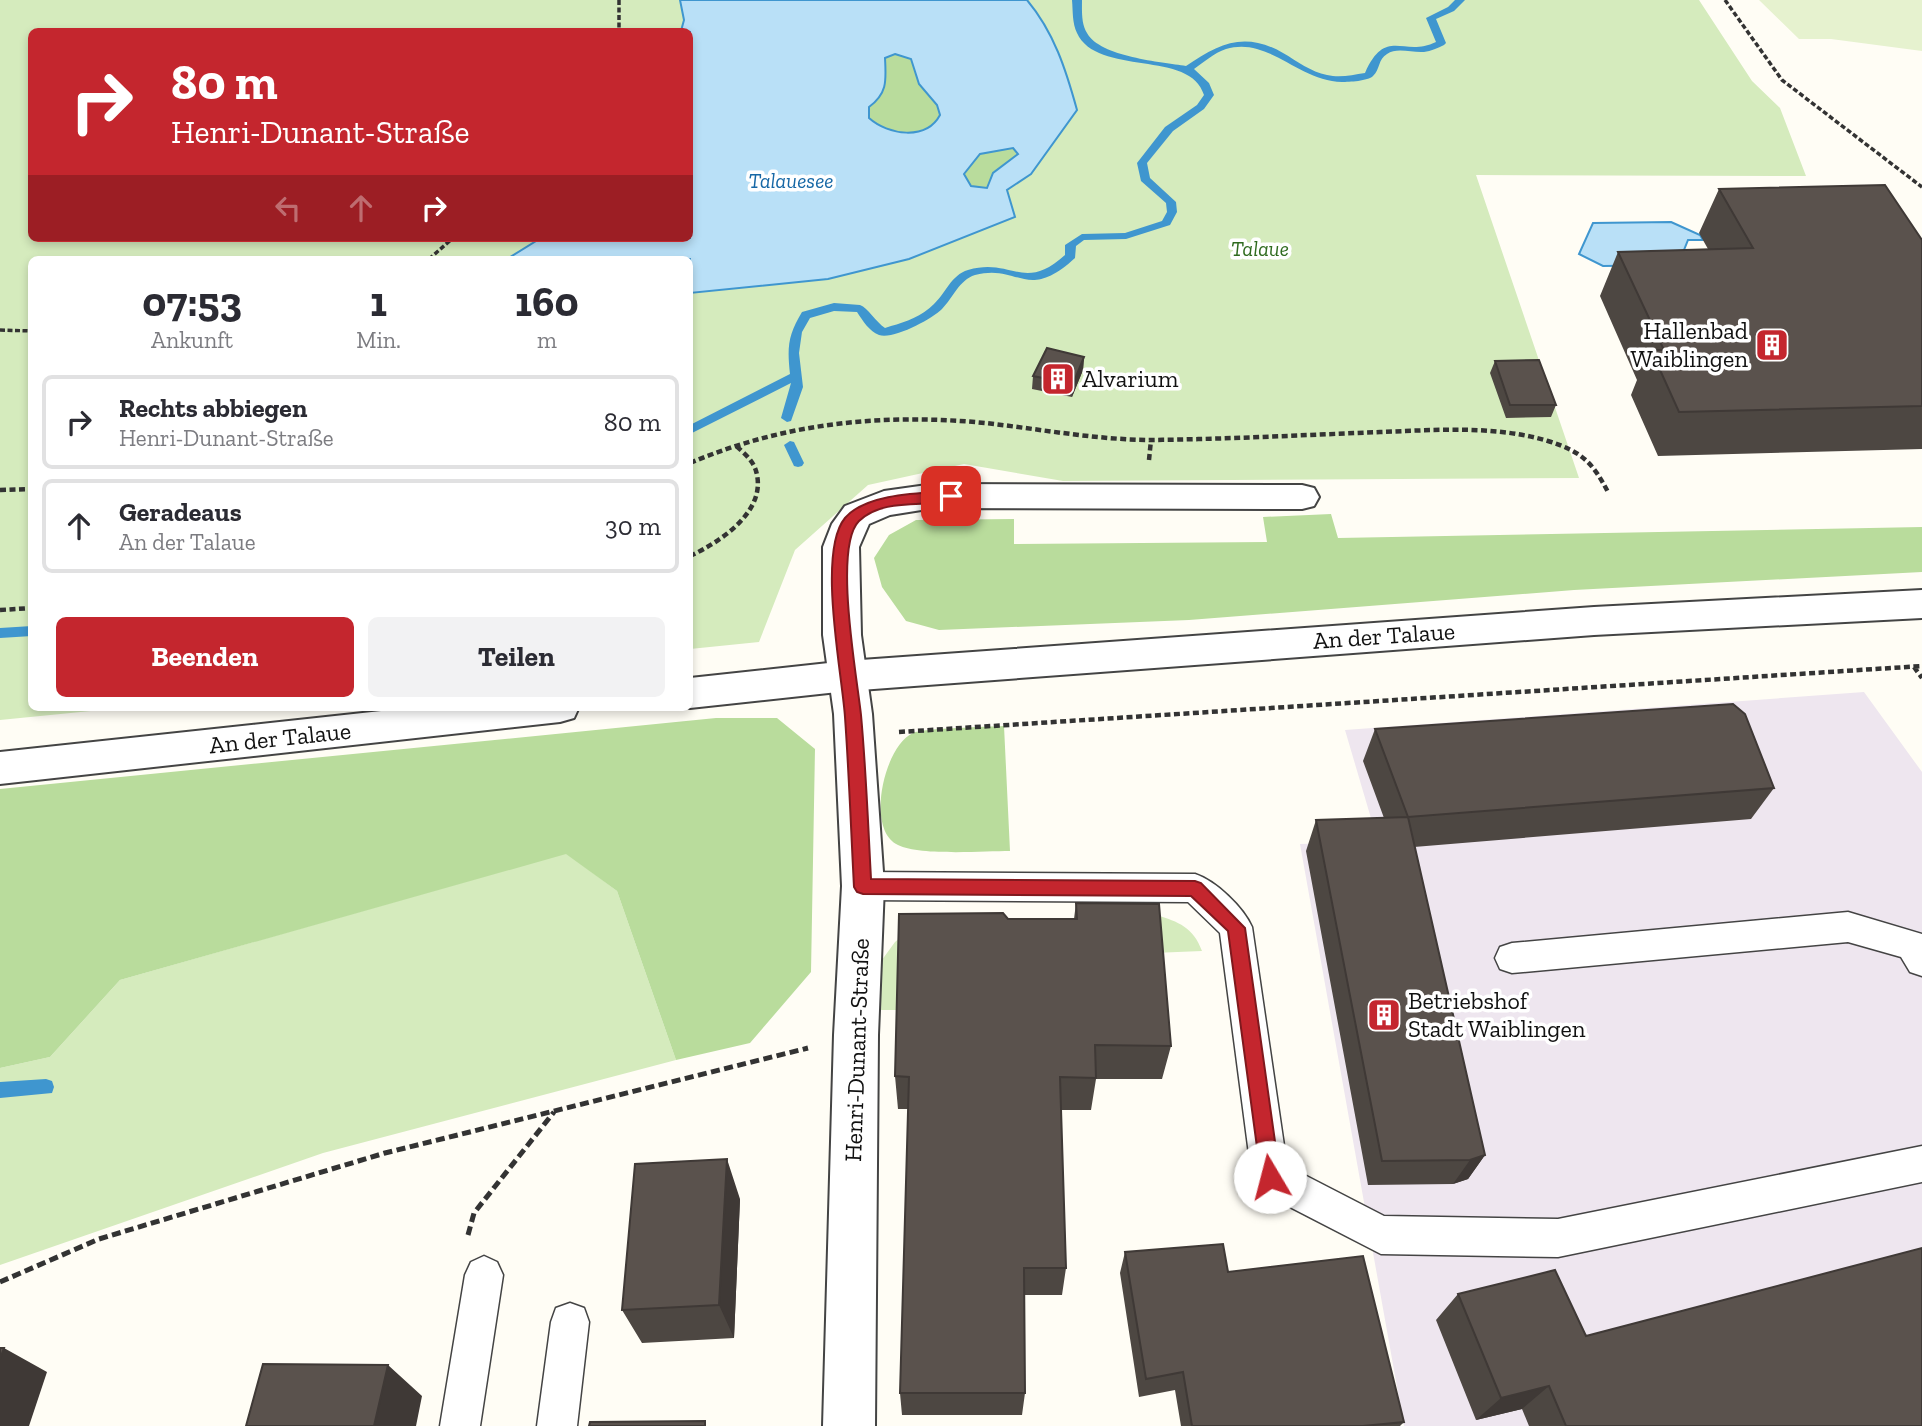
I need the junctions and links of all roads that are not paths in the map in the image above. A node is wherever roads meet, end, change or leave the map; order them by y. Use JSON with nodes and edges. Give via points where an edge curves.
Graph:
{"nodes":[{"id":1,"x":1302,"y":497,"type":"dead end"},
{"id":2,"x":1922,"y":604,"type":"edge"},
{"id":3,"x":846,"y":676,"type":"junction"},
{"id":4,"x":693,"y":693,"type":"edge"},
{"id":5,"x":523,"y":711,"type":"edge"},
{"id":6,"x":0,"y":768,"type":"edge"},
{"id":7,"x":863,"y":887,"type":"junction"},
{"id":8,"x":1512,"y":958,"type":"dead end"},
{"id":9,"x":1922,"y":961,"type":"edge"},
{"id":10,"x":1922,"y":1164,"type":"edge"},
{"id":11,"x":484,"y":1275,"type":"road end"},
{"id":12,"x":570,"y":1322,"type":"dead end"},
{"id":13,"x":460,"y":1426,"type":"edge"},
{"id":14,"x":557,"y":1426,"type":"edge"},
{"id":15,"x":849,"y":1426,"type":"edge"}],
"edges":[{"from":1,"to":3,"type":"street","via":[[934,496],[877,506],[849,524],[841,547]]},
{"from":2,"to":3,"type":"street","name":"An der Talaue","via":[[1580,622]]},
{"from":3,"to":4,"type":"street","name":"An der Talaue"},
{"from":3,"to":7,"type":"street","name":"Henri-Dunant-Straße"},
{"from":5,"to":6,"type":"street","name":"An der Talaue"},
{"from":7,"to":10,"type":"lane","via":[[1195,888],[1236,928],[1270,1177],[1381,1235],[1558,1238]]},
{"from":7,"to":15,"type":"street","name":"Henri-Dunant-Straße"},
{"from":8,"to":9,"type":"lane","via":[[1849,927],[1912,945]]},
{"from":11,"to":13,"type":"lane"},
{"from":12,"to":14,"type":"lane"}]}
